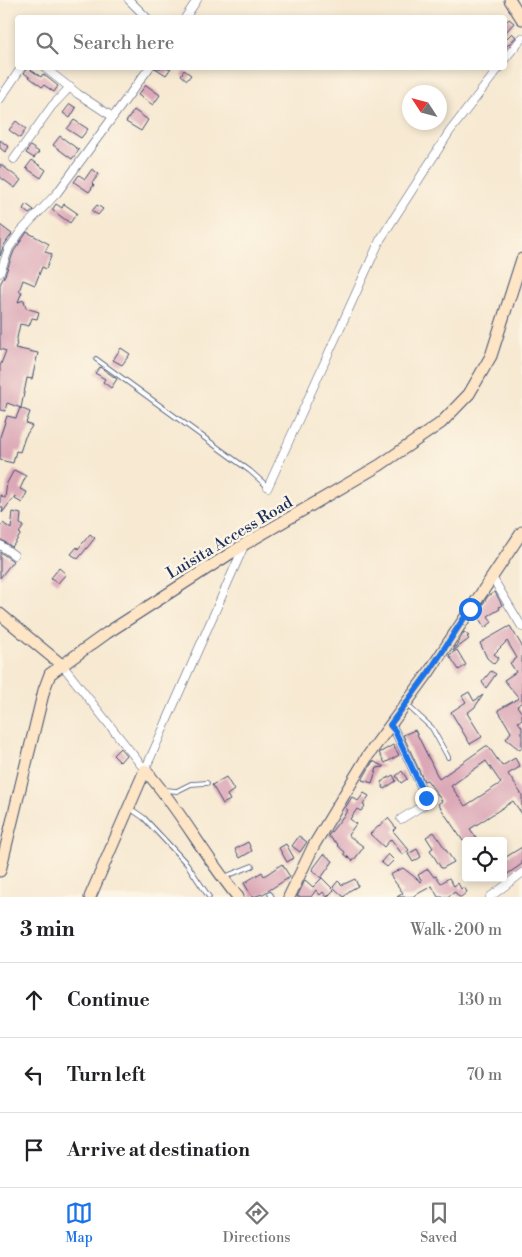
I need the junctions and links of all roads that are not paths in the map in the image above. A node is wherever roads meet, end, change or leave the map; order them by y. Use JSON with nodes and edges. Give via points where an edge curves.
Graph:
{"nodes":[{"id":1,"x":129,"y":0,"type":"edge"},
{"id":2,"x":198,"y":0,"type":"edge"},
{"id":3,"x":510,"y":0,"type":"edge"},
{"id":4,"x":144,"y":15,"type":"edge"},
{"id":5,"x":187,"y":15,"type":"edge"},
{"id":6,"x":522,"y":19,"type":"edge"},
{"id":7,"x":522,"y":38,"type":"edge"},
{"id":8,"x":507,"y":56,"type":"edge"},
{"id":9,"x":20,"y":70,"type":"edge"},
{"id":10,"x":48,"y":70,"type":"edge"},
{"id":11,"x":148,"y":70,"type":"edge"},
{"id":12,"x":497,"y":70,"type":"edge"},
{"id":13,"x":70,"y":87,"type":"junction"},
{"id":14,"x":0,"y":99,"type":"edge"},
{"id":15,"x":113,"y":117,"type":"junction"},
{"id":16,"x":14,"y":159,"type":"dead end"},
{"id":17,"x":522,"y":259,"type":"edge"},
{"id":18,"x":0,"y":273,"type":"edge"},
{"id":19,"x":96,"y":359,"type":"dead end"},
{"id":20,"x":268,"y":487,"type":"joint"},
{"id":21,"x":522,"y":532,"type":"edge"},
{"id":22,"x":245,"y":544,"type":"junction"},
{"id":23,"x":0,"y":545,"type":"edge"},
{"id":24,"x":14,"y":555,"type":"dead end"},
{"id":25,"x":492,"y":577,"type":"junction"},
{"id":26,"x":0,"y":614,"type":"edge"},
{"id":27,"x":522,"y":627,"type":"edge"},
{"id":28,"x":63,"y":666,"type":"junction"},
{"id":29,"x":406,"y":704,"type":"junction"},
{"id":30,"x":390,"y":725,"type":"junction"},
{"id":31,"x":448,"y":757,"type":"dead end"},
{"id":32,"x":145,"y":770,"type":"junction"},
{"id":33,"x":207,"y":783,"type":"dead end"},
{"id":34,"x":162,"y":790,"type":"junction"},
{"id":35,"x":134,"y":811,"type":"dead end"},
{"id":36,"x":401,"y":819,"type":"dead end"},
{"id":37,"x":252,"y":866,"type":"dead end"},
{"id":38,"x":0,"y":870,"type":"edge"},
{"id":39,"x":522,"y":874,"type":"edge"},
{"id":40,"x":222,"y":878,"type":"junction"},
{"id":41,"x":90,"y":897,"type":"edge"},
{"id":42,"x":209,"y":897,"type":"edge"},
{"id":43,"x":238,"y":897,"type":"edge"},
{"id":44,"x":289,"y":897,"type":"edge"},
{"id":45,"x":490,"y":897,"type":"edge"}],
"edges":[{"from":1,"to":4,"type":"street"},
{"from":2,"to":5,"type":"street"},
{"from":3,"to":6,"type":"main road"},
{"from":7,"to":8,"type":"street"},
{"from":9,"to":14,"type":"street"},
{"from":10,"to":13,"type":"street"},
{"from":11,"to":15,"type":"street"},
{"from":12,"to":20,"type":"street","via":[[450,131],[380,240]]},
{"from":13,"to":15,"type":"street"},
{"from":13,"to":16,"type":"street","via":[[52,106]]},
{"from":15,"to":18,"type":"street","via":[[57,193],[21,231],[9,248]]},
{"from":17,"to":22,"type":"main road","name":"Luisita Access Road","via":[[491,356],[469,394],[441,423],[380,465]]},
{"from":19,"to":20,"type":"lane"},
{"from":21,"to":25,"type":"main road"},
{"from":22,"to":28,"type":"main road","name":"Luisita Access Road","via":[[107,633]]},
{"from":22,"to":32,"type":"street"},
{"from":23,"to":24,"type":"street"},
{"from":25,"to":27,"type":"street"},
{"from":25,"to":29,"type":"main road"},
{"from":26,"to":28,"type":"main road"},
{"from":28,"to":32,"type":"street"},
{"from":28,"to":38,"type":"main road","name":"Luisita Access Road","via":[[50,674],[44,690]]},
{"from":29,"to":30,"type":"main road"},
{"from":29,"to":31,"type":"lane","via":[[432,728]]},
{"from":30,"to":36,"type":"street","via":[[427,800],[427,804]]},
{"from":30,"to":44,"type":"main road","via":[[326,824]]},
{"from":32,"to":34,"type":"main road"},
{"from":32,"to":41,"type":"main road"},
{"from":33,"to":34,"type":"lane","via":[[191,784],[177,791]]},
{"from":34,"to":40,"type":"main road"},
{"from":35,"to":42,"type":"lane","via":[[187,864]]},
{"from":37,"to":40,"type":"lane"},
{"from":39,"to":45,"type":"street"},
{"from":40,"to":43,"type":"main road"}]}
